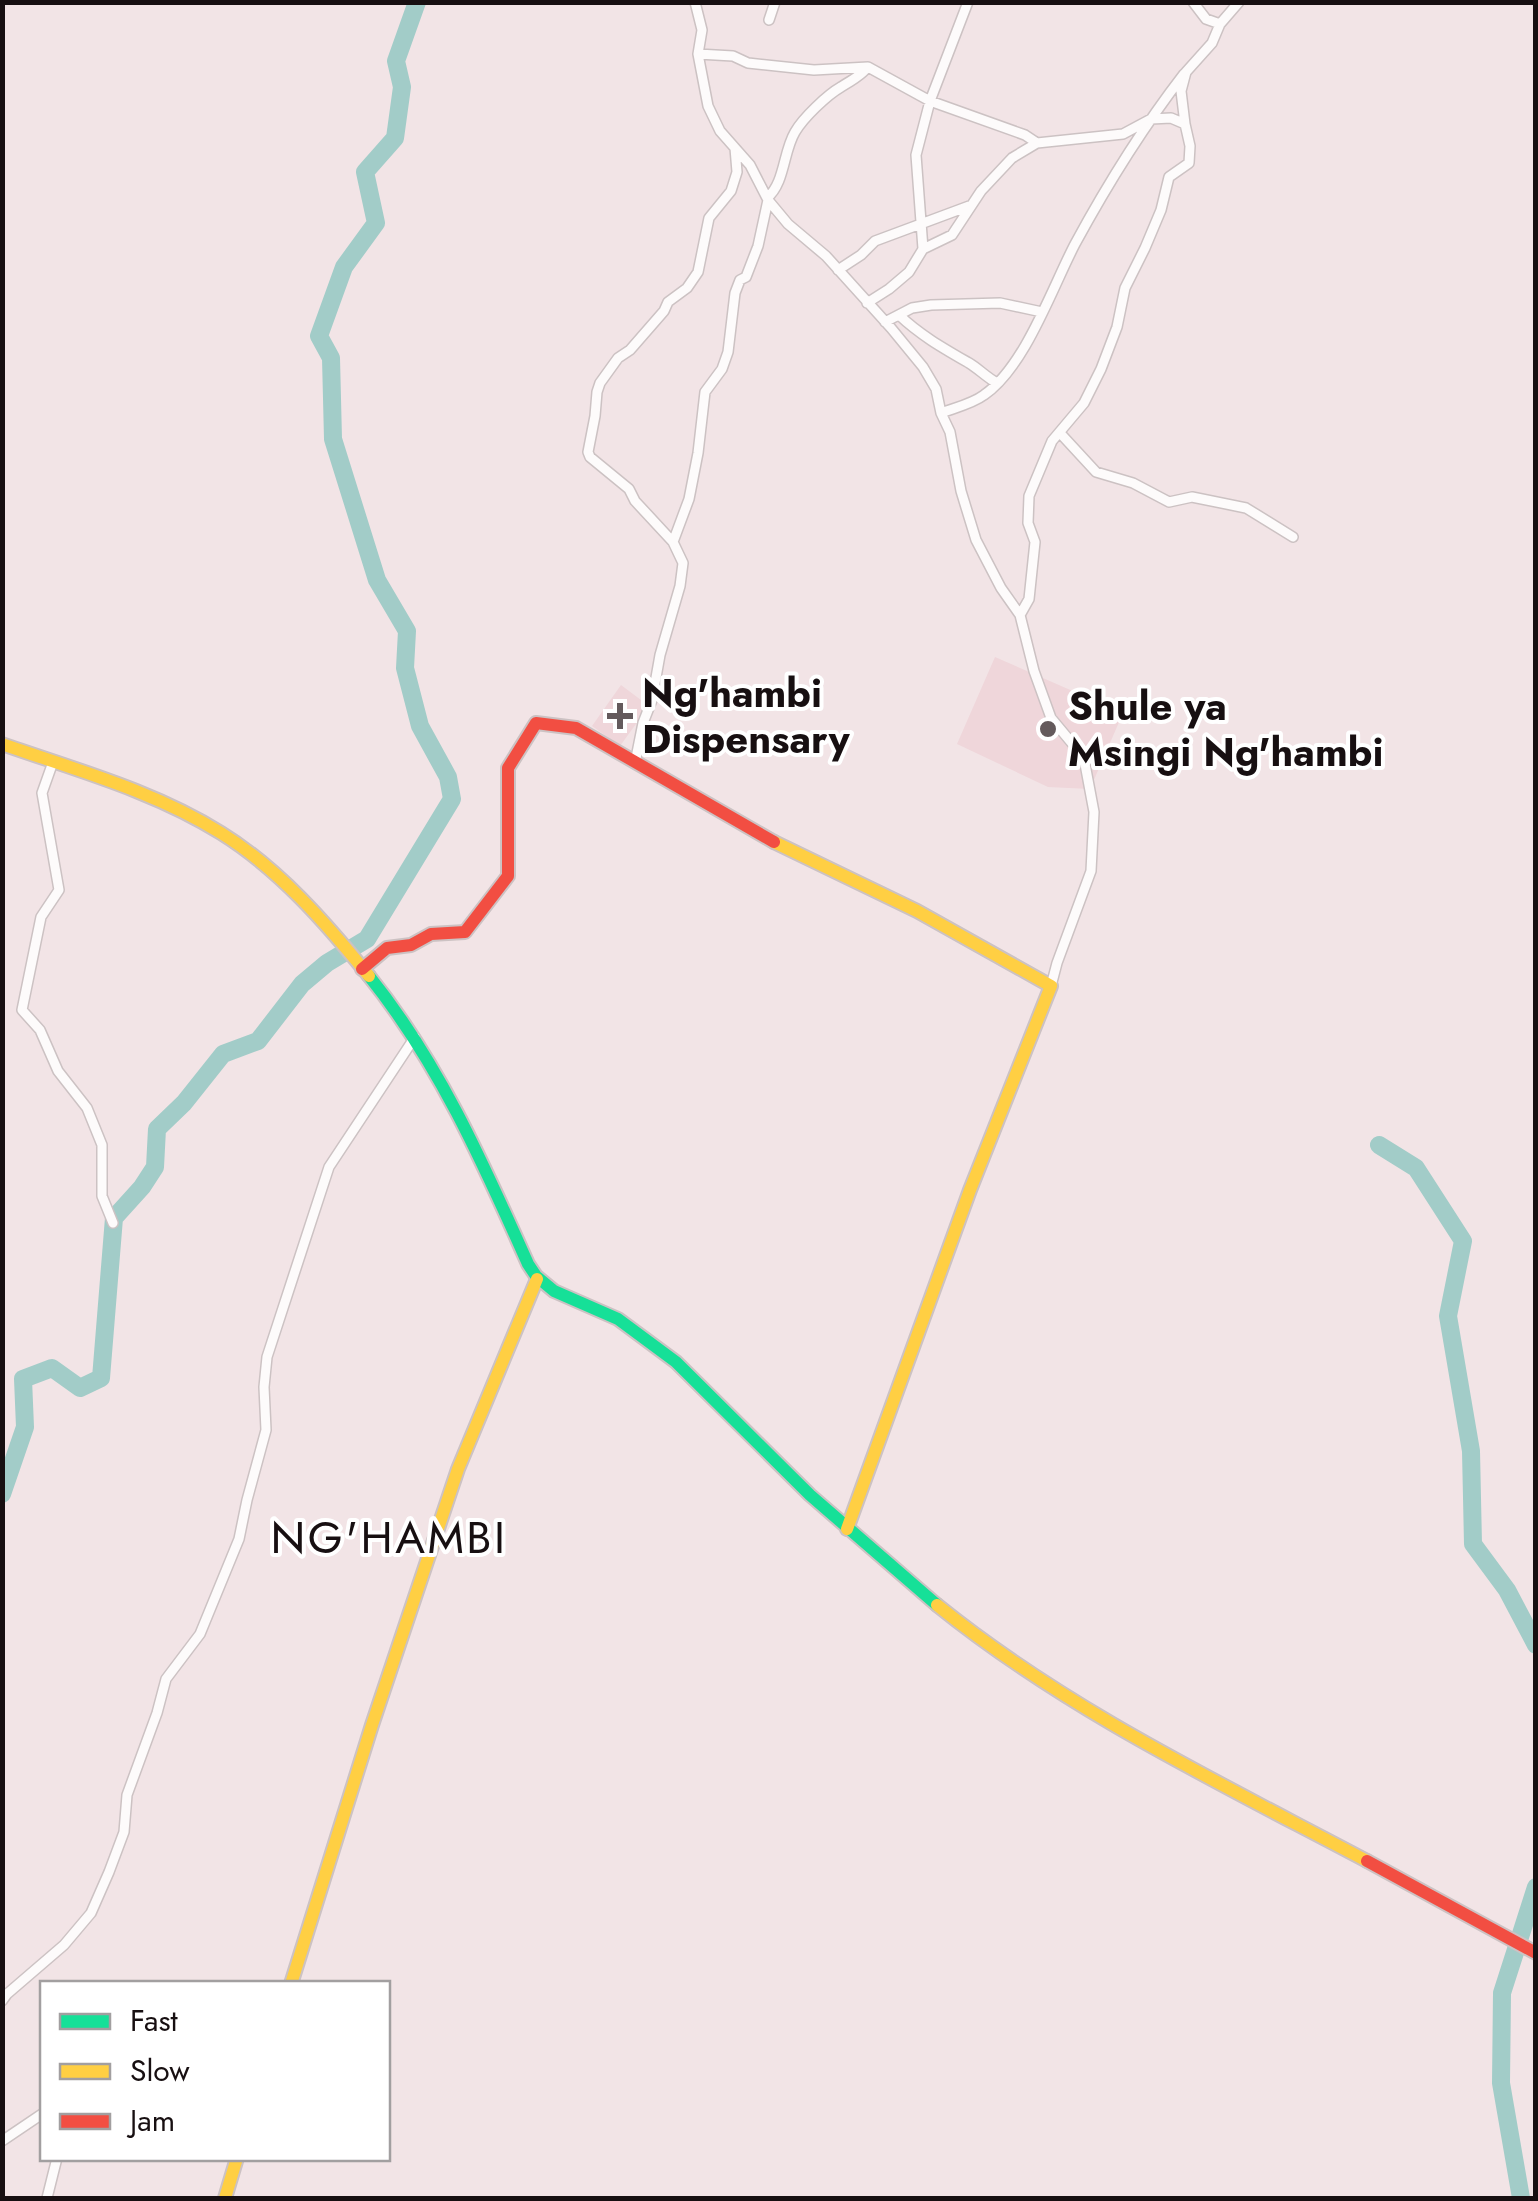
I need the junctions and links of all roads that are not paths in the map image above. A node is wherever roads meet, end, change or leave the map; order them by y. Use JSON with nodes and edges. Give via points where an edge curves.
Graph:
{"nodes":[{"id":1,"x":695,"y":2,"type":"edge"},
{"id":2,"x":775,"y":2,"type":"edge"},
{"id":3,"x":968,"y":2,"type":"edge"},
{"id":4,"x":1193,"y":2,"type":"edge"},
{"id":5,"x":1239,"y":2,"type":"edge"},
{"id":6,"x":769,"y":20,"type":"dead end"},
{"id":7,"x":1220,"y":24,"type":"junction"},
{"id":8,"x":698,"y":54,"type":"junction"},
{"id":9,"x":868,"y":67,"type":"junction"},
{"id":10,"x":1186,"y":72,"type":"junction"},
{"id":11,"x":930,"y":101,"type":"junction"},
{"id":12,"x":1151,"y":119,"type":"junction"},
{"id":13,"x":1184,"y":124,"type":"junction"},
{"id":14,"x":1036,"y":144,"type":"junction"},
{"id":15,"x":735,"y":148,"type":"junction"},
{"id":16,"x":768,"y":199,"type":"junction"},
{"id":17,"x":972,"y":205,"type":"junction"},
{"id":18,"x":920,"y":224,"type":"junction"},
{"id":19,"x":923,"y":249,"type":"junction"},
{"id":20,"x":838,"y":270,"type":"junction"},
{"id":21,"x":868,"y":303,"type":"junction"},
{"id":22,"x":1042,"y":312,"type":"junction"},
{"id":23,"x":898,"y":315,"type":"junction"},
{"id":24,"x":885,"y":322,"type":"junction"},
{"id":25,"x":997,"y":382,"type":"junction"},
{"id":26,"x":941,"y":413,"type":"junction"},
{"id":27,"x":1060,"y":433,"type":"junction"},
{"id":28,"x":1294,"y":537,"type":"dead end"},
{"id":29,"x":673,"y":542,"type":"junction"},
{"id":30,"x":1020,"y":616,"type":"junction"},
{"id":31,"x":2,"y":744,"type":"edge"},
{"id":32,"x":53,"y":762,"type":"junction"},
{"id":33,"x":635,"y":763,"type":"junction"},
{"id":34,"x":362,"y":969,"type":"junction"},
{"id":35,"x":1052,"y":986,"type":"junction"},
{"id":36,"x":415,"y":1037,"type":"junction"},
{"id":37,"x":114,"y":1223,"type":"dead end"},
{"id":38,"x":537,"y":1279,"type":"junction"},
{"id":39,"x":847,"y":1529,"type":"junction"},
{"id":40,"x":1532,"y":1950,"type":"edge"},
{"id":41,"x":292,"y":1981,"type":"edge"},
{"id":42,"x":2,"y":2001,"type":"edge"},
{"id":43,"x":40,"y":2115,"type":"edge"},
{"id":44,"x":2,"y":2141,"type":"edge"},
{"id":45,"x":57,"y":2161,"type":"edge"},
{"id":46,"x":236,"y":2161,"type":"edge"},
{"id":47,"x":48,"y":2198,"type":"edge"},
{"id":48,"x":225,"y":2198,"type":"edge"}],
"edges":[{"from":1,"to":8,"type":"street","via":[[702,30]]},
{"from":2,"to":6,"type":"street"},
{"from":3,"to":11,"type":"street"},
{"from":4,"to":7,"type":"street"},
{"from":5,"to":7,"type":"street"},
{"from":7,"to":10,"type":"street"},
{"from":8,"to":9,"type":"street","via":[[814,70]]},
{"from":8,"to":15,"type":"street","via":[[708,106]]},
{"from":9,"to":11,"type":"street"},
{"from":9,"to":16,"type":"street","via":[[796,129]]},
{"from":10,"to":12,"type":"street"},
{"from":10,"to":13,"type":"street"},
{"from":11,"to":14,"type":"street"},
{"from":11,"to":18,"type":"street","via":[[916,155]]},
{"from":12,"to":13,"type":"street"},
{"from":12,"to":14,"type":"street","via":[[1123,134]]},
{"from":12,"to":22,"type":"street"},
{"from":13,"to":27,"type":"street","via":[[1189,163],[1169,177],[1102,369]]},
{"from":14,"to":17,"type":"street","via":[[1012,158]]},
{"from":15,"to":16,"type":"street"},
{"from":15,"to":29,"type":"street","via":[[737,172],[710,218],[698,272],[618,358],[597,392],[590,457],[629,489]]},
{"from":16,"to":20,"type":"street"},
{"from":16,"to":29,"type":"street","via":[[758,246],[735,293],[728,352],[705,392],[689,499]]},
{"from":17,"to":18,"type":"street"},
{"from":17,"to":19,"type":"street","via":[[952,234]]},
{"from":18,"to":19,"type":"street"},
{"from":18,"to":20,"type":"street","via":[[874,241]]},
{"from":19,"to":21,"type":"street","via":[[909,272]]},
{"from":20,"to":21,"type":"street"},
{"from":21,"to":24,"type":"street"},
{"from":22,"to":23,"type":"street","via":[[1000,303],[912,308]]},
{"from":22,"to":25,"type":"street"},
{"from":23,"to":24,"type":"street"},
{"from":23,"to":25,"type":"street"},
{"from":24,"to":26,"type":"street","via":[[936,389]]},
{"from":25,"to":26,"type":"street","via":[[984,396]]},
{"from":26,"to":30,"type":"street","via":[[976,540]]},
{"from":27,"to":28,"type":"street","via":[[1096,472],[1169,502],[1192,497],[1246,508]]},
{"from":27,"to":30,"type":"street","via":[[1030,496],[1035,542],[1029,600]]},
{"from":29,"to":33,"type":"street","via":[[682,564],[680,586]]},
{"from":30,"to":35,"type":"street","via":[[1051,718],[1084,764],[1094,812],[1091,871]]},
{"from":31,"to":32,"type":"street"},
{"from":32,"to":34,"type":"street","via":[[132,788],[215,828],[263,862]]},
{"from":32,"to":37,"type":"street","via":[[42,793],[59,890],[40,916],[22,1010],[88,1108],[102,1145],[102,1196]]},
{"from":33,"to":34,"type":"street","via":[[576,728],[536,724],[508,768],[508,876],[465,932],[430,934],[387,948]]},
{"from":33,"to":35,"type":"street"},
{"from":34,"to":36,"type":"street"},
{"from":35,"to":39,"type":"street"},
{"from":36,"to":38,"type":"street"},
{"from":36,"to":42,"type":"street","via":[[329,1167],[267,1357],[266,1430],[239,1539],[200,1634],[166,1679],[103,1886],[91,1913],[64,1944]]},
{"from":38,"to":39,"type":"street","via":[[566,1299],[610,1314],[657,1346]]},
{"from":38,"to":41,"type":"street","via":[[460,1464]]},
{"from":39,"to":40,"type":"street","via":[[1015,1664]]},
{"from":43,"to":44,"type":"street"},
{"from":45,"to":47,"type":"street"},
{"from":46,"to":48,"type":"street"}]}
